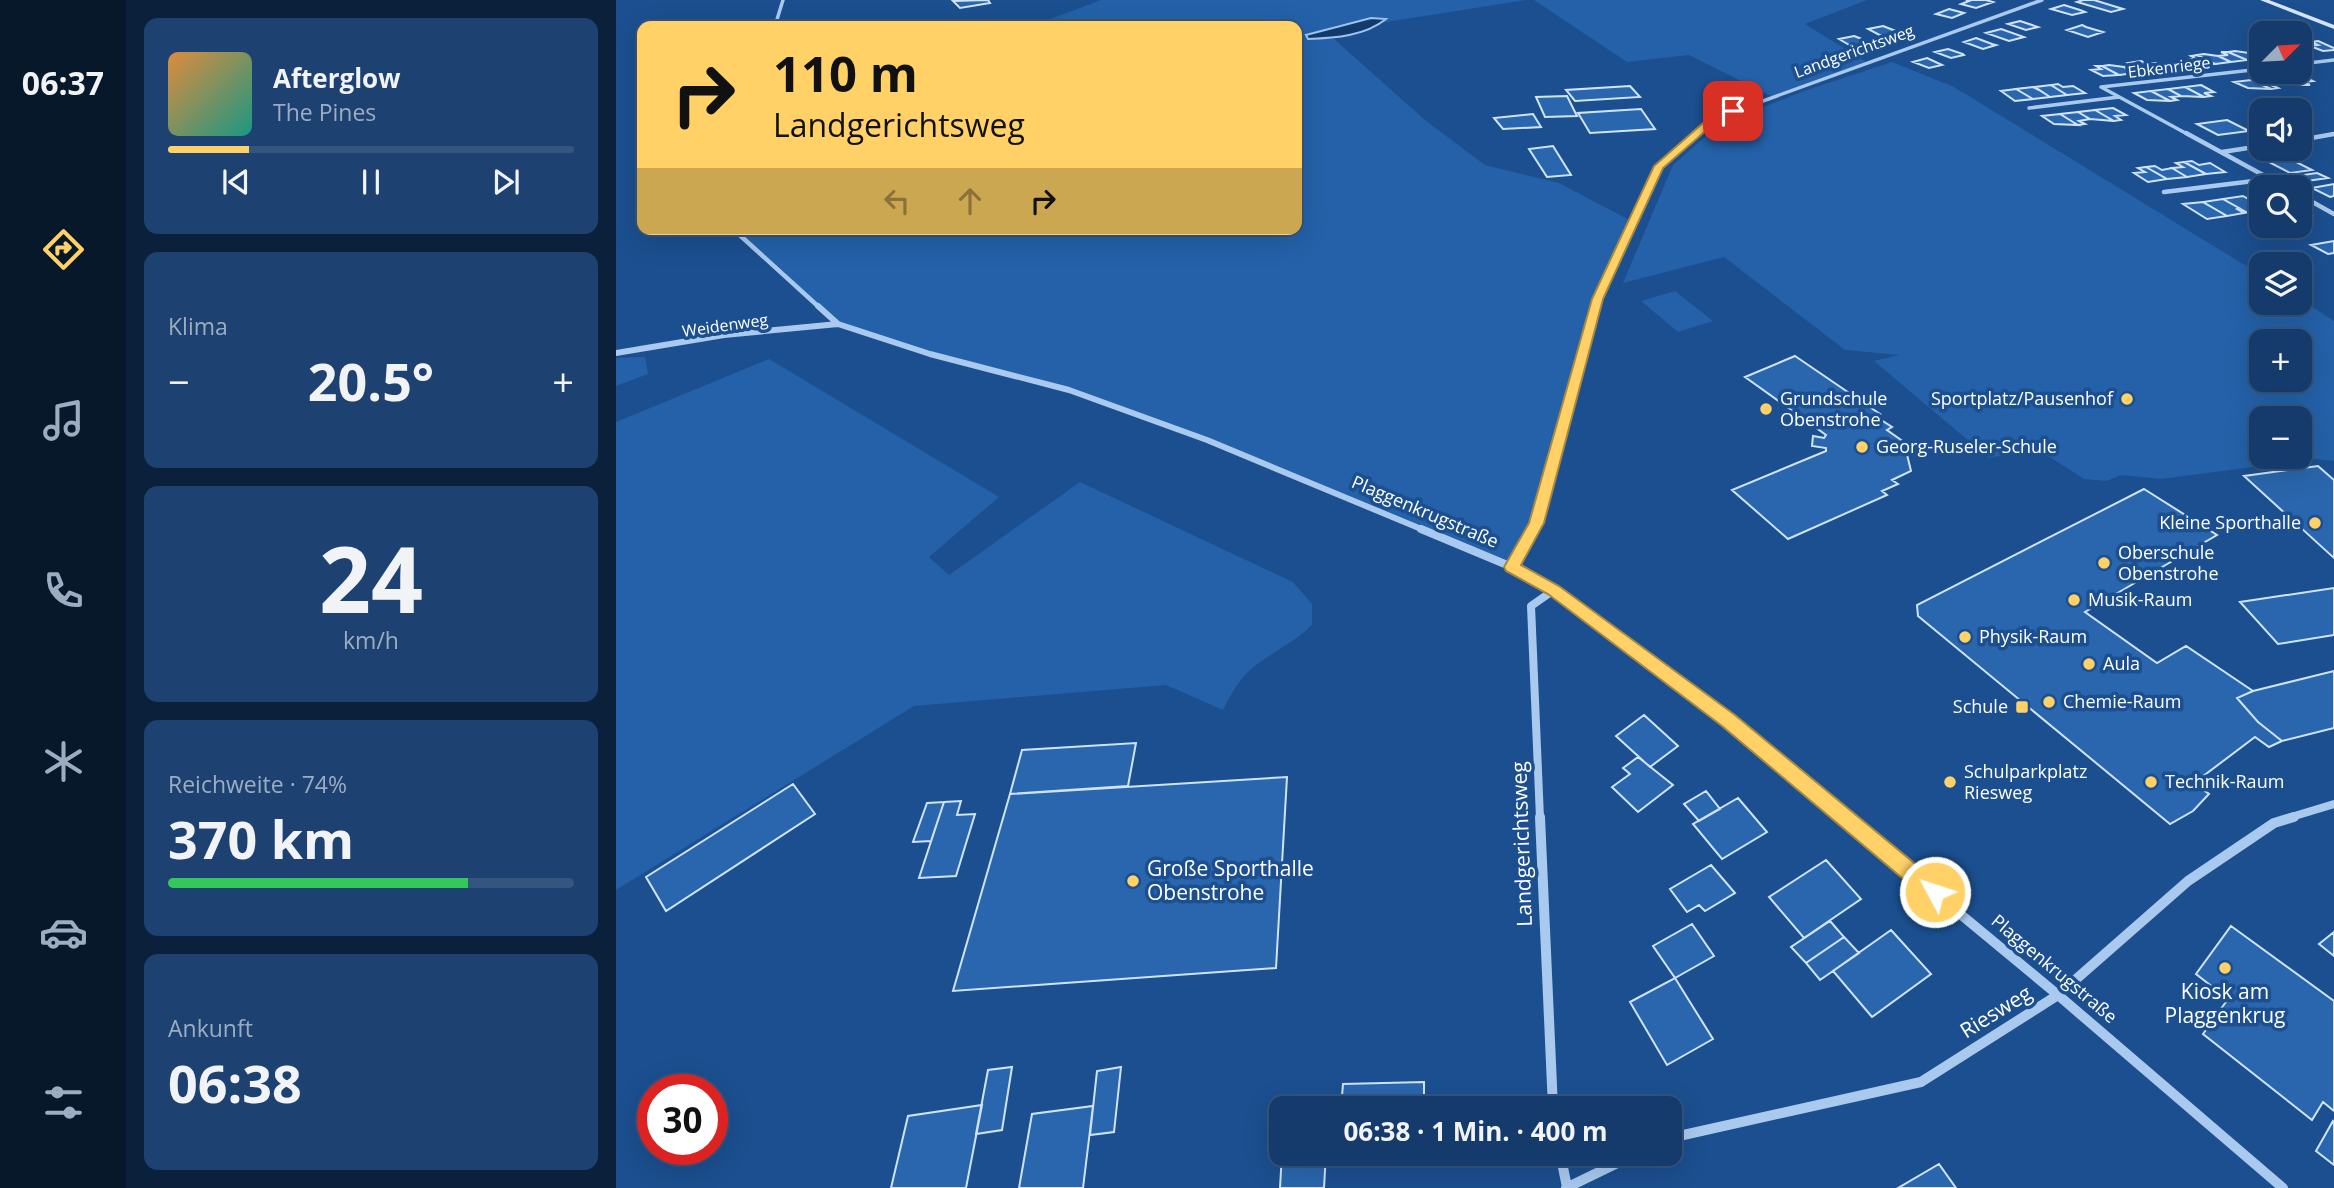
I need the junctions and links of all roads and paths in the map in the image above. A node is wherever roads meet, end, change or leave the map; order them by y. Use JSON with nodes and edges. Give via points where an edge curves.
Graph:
{"nodes":[{"id":1,"x":783,"y":0,"type":"edge"},
{"id":2,"x":2042,"y":0,"type":"edge"},
{"id":3,"x":2263,"y":0,"type":"edge"},
{"id":4,"x":777,"y":21,"type":"edge"},
{"id":5,"x":2334,"y":27,"type":"edge"},
{"id":6,"x":2334,"y":60,"type":"edge"},
{"id":7,"x":2312,"y":63,"type":"edge"},
{"id":8,"x":2249,"y":70,"type":"edge"},
{"id":9,"x":2120,"y":97,"type":"junction"},
{"id":10,"x":2029,"y":108,"type":"dead end"},
{"id":11,"x":2334,"y":134,"type":"edge"},
{"id":12,"x":2312,"y":138,"type":"edge"},
{"id":13,"x":2249,"y":148,"type":"edge"},
{"id":14,"x":2221,"y":152,"type":"junction"},
{"id":15,"x":2263,"y":175,"type":"edge"},
{"id":16,"x":2249,"y":182,"type":"edge"},
{"id":17,"x":2164,"y":192,"type":"dead end"},
{"id":18,"x":2312,"y":202,"type":"edge"},
{"id":19,"x":2334,"y":214,"type":"edge"},
{"id":20,"x":740,"y":235,"type":"edge"},
{"id":21,"x":838,"y":324,"type":"junction"},
{"id":22,"x":616,"y":354,"type":"edge"},
{"id":23,"x":1512,"y":567,"type":"junction"},
{"id":24,"x":1554,"y":590,"type":"junction"},
{"id":25,"x":2334,"y":804,"type":"edge"},
{"id":26,"x":2058,"y":995,"type":"junction"},
{"id":27,"x":1552,"y":1096,"type":"edge"},
{"id":28,"x":1682,"y":1135,"type":"edge"},
{"id":29,"x":1563,"y":1166,"type":"edge"},
{"id":30,"x":1612,"y":1166,"type":"edge"},
{"id":31,"x":1567,"y":1188,"type":"edge"},
{"id":32,"x":2283,"y":1188,"type":"edge"}],
"edges":[{"from":1,"to":4,"type":"street"},
{"from":2,"to":23,"type":"street","name":"Landgerichtsweg","via":[[1713,119],[1659,166],[1598,299],[1536,523]]},
{"from":3,"to":5,"type":"street"},
{"from":6,"to":7,"type":"street"},
{"from":8,"to":9,"type":"street","name":"Ebkenriege","via":[[2101,87]]},
{"from":9,"to":10,"type":"street","name":"Ebkenriege"},
{"from":9,"to":14,"type":"street","name":"Ebkenriege"},
{"from":11,"to":12,"type":"street"},
{"from":13,"to":14,"type":"street"},
{"from":14,"to":15,"type":"street","name":"Ebkenriege"},
{"from":16,"to":17,"type":"street"},
{"from":18,"to":19,"type":"street"},
{"from":20,"to":21,"type":"street","name":"Plaggenkrugstraße"},
{"from":21,"to":22,"type":"street","name":"Weidenweg","via":[[724,335]]},
{"from":21,"to":23,"type":"street","name":"Plaggenkrugstraße","via":[[1082,394],[1207,440]]},
{"from":23,"to":24,"type":"street","name":"Plaggenkrugstraße"},
{"from":24,"to":26,"type":"street","name":"Plaggenkrugstraße","via":[[1728,720]]},
{"from":24,"to":27,"type":"street","name":"Landgerichtsweg","via":[[1531,606]]},
{"from":25,"to":26,"type":"street","name":"Riesweg","via":[[2274,823],[2188,881]]},
{"from":26,"to":28,"type":"street","name":"Riesweg","via":[[1921,1082]]},
{"from":26,"to":32,"type":"street","name":"Plaggenkrugstraße"},
{"from":29,"to":31,"type":"street"},
{"from":30,"to":31,"type":"street"}]}
